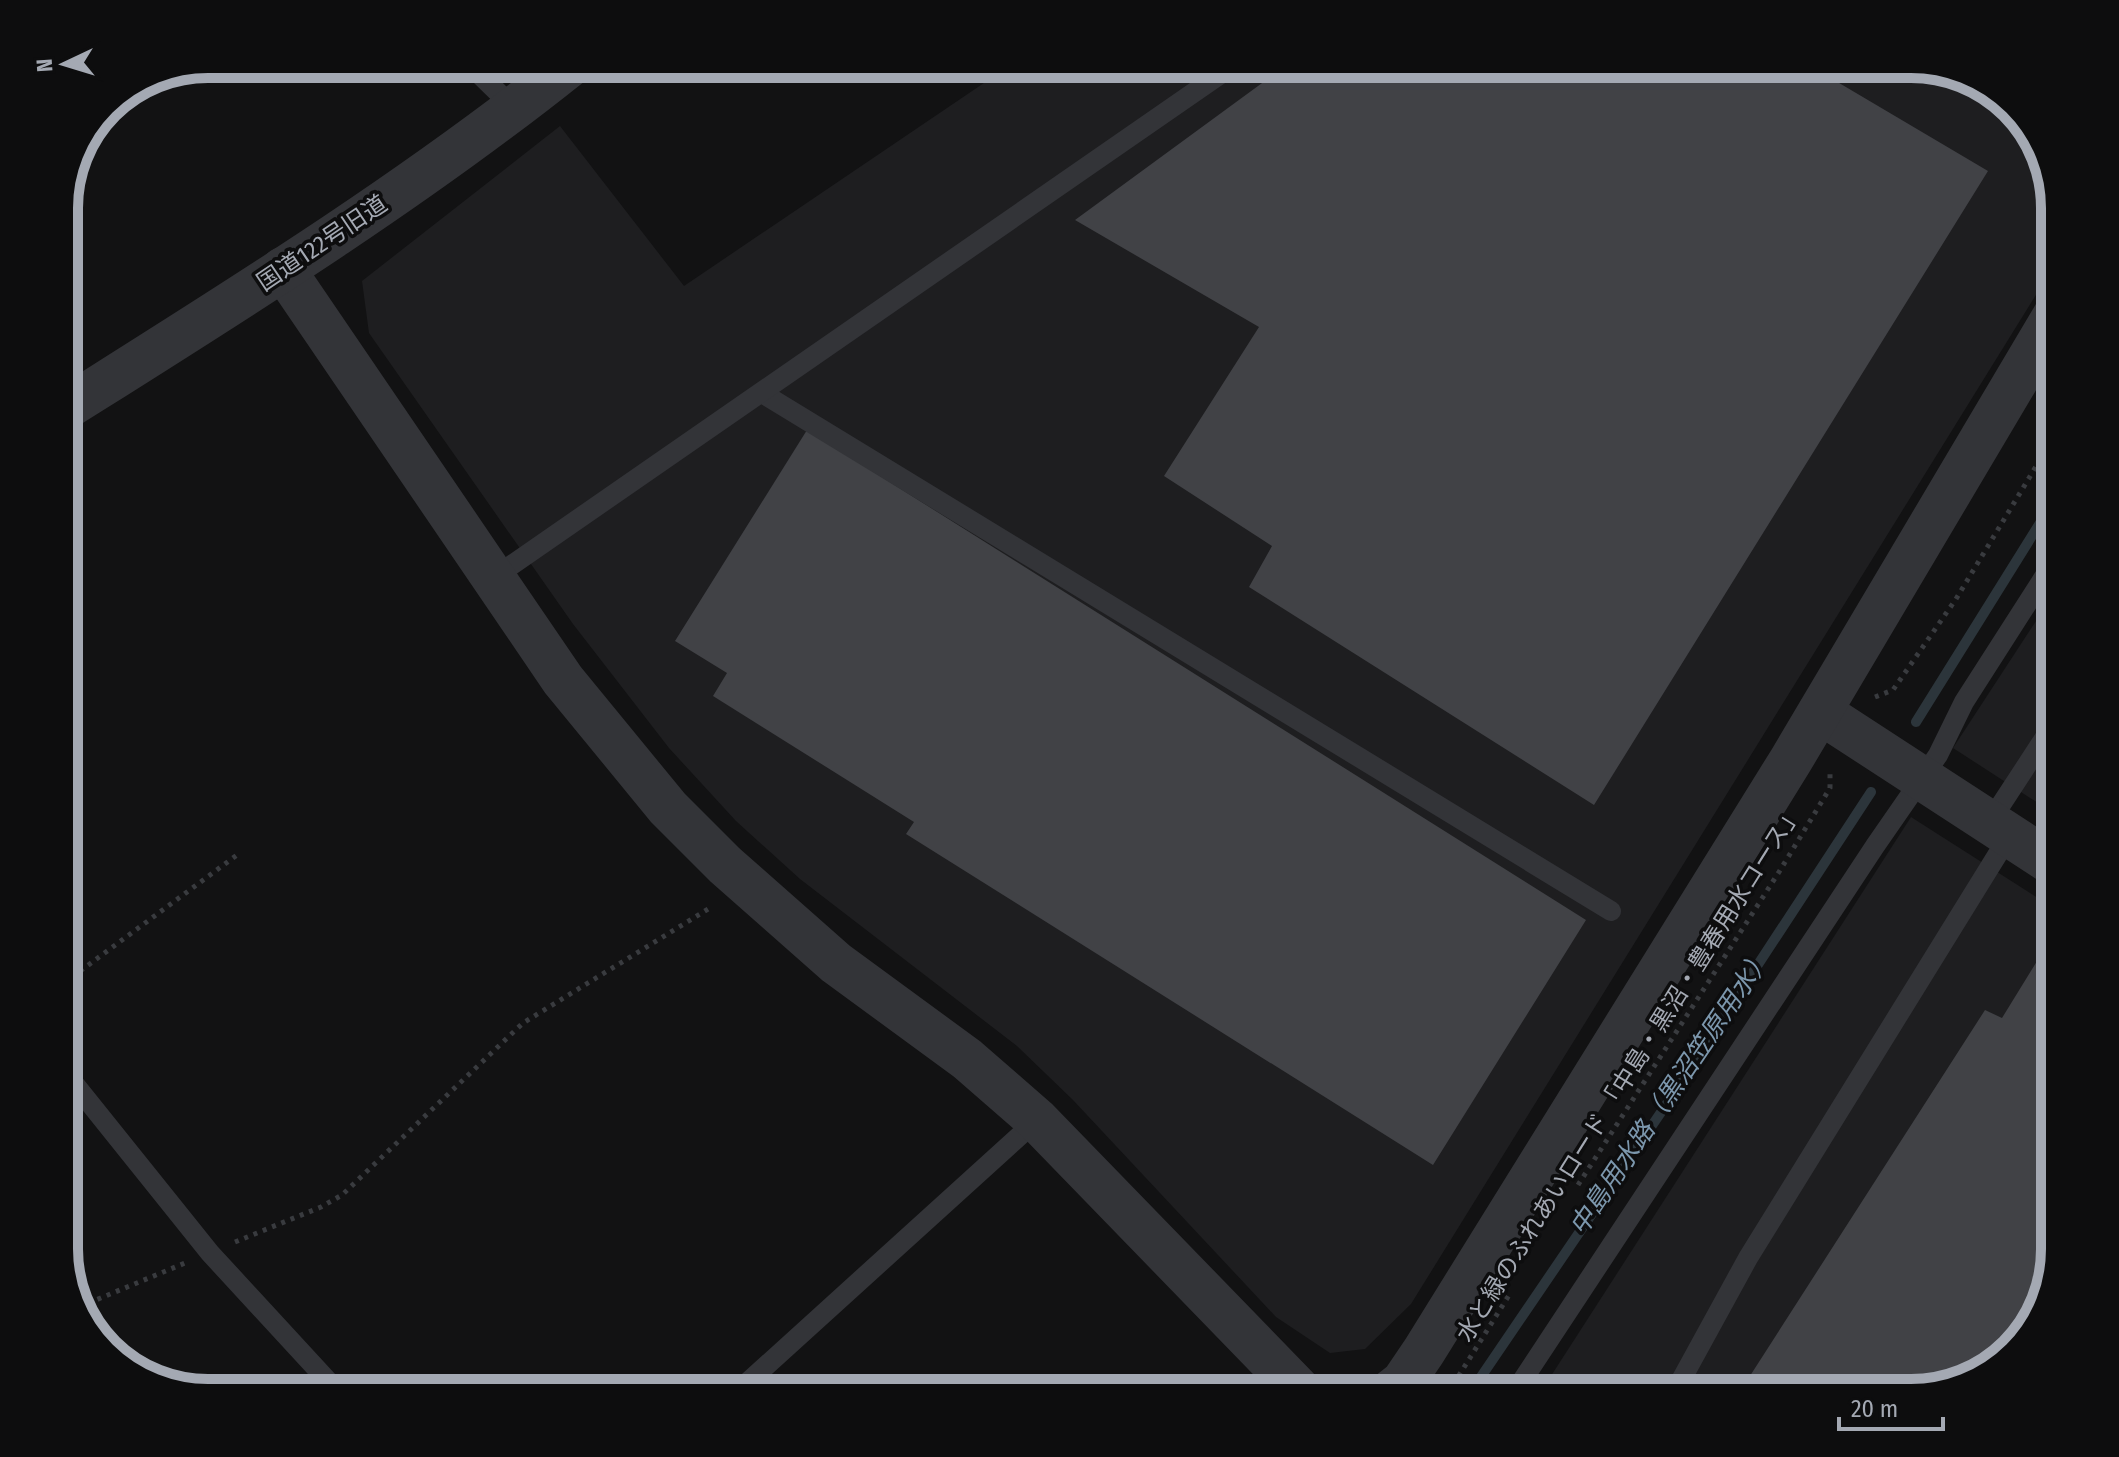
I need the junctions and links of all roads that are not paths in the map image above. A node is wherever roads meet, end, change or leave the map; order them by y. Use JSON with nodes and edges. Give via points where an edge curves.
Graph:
{"nodes":[{"id":1,"x":483,"y":78,"type":"edge"},
{"id":2,"x":554,"y":78,"type":"edge"},
{"id":3,"x":1215,"y":78,"type":"edge"},
{"id":4,"x":515,"y":109,"type":"junction"},
{"id":5,"x":283,"y":269,"type":"junction"},
{"id":6,"x":2041,"y":339,"type":"edge"},
{"id":7,"x":762,"y":393,"type":"junction"},
{"id":8,"x":78,"y":400,"type":"edge"},
{"id":9,"x":493,"y":578,"type":"junction"},
{"id":10,"x":2041,"y":582,"type":"edge"},
{"id":11,"x":1820,"y":712,"type":"junction"},
{"id":12,"x":2041,"y":749,"type":"edge"},
{"id":13,"x":1921,"y":780,"type":"junction"},
{"id":14,"x":1999,"y":830,"type":"junction"},
{"id":15,"x":2041,"y":856,"type":"edge"},
{"id":16,"x":1611,"y":911,"type":"dead end"},
{"id":17,"x":78,"y":1088,"type":"edge"},
{"id":18,"x":1037,"y":1120,"type":"junction"},
{"id":19,"x":326,"y":1379,"type":"edge"},
{"id":20,"x":751,"y":1379,"type":"edge"},
{"id":21,"x":1288,"y":1379,"type":"edge"},
{"id":22,"x":1405,"y":1379,"type":"edge"},
{"id":23,"x":1523,"y":1379,"type":"edge"},
{"id":24,"x":1682,"y":1379,"type":"edge"}],
"edges":[{"from":1,"to":4,"type":"lane"},
{"from":2,"to":4,"type":"street","name":"国道122号旧道"},
{"from":3,"to":7,"type":"lane"},
{"from":4,"to":5,"type":"street","name":"国道122号旧道"},
{"from":5,"to":8,"type":"street","name":"国道122号旧道"},
{"from":5,"to":9,"type":"street"},
{"from":6,"to":11,"type":"street"},
{"from":7,"to":9,"type":"lane"},
{"from":7,"to":16,"type":"lane"},
{"from":9,"to":18,"type":"street","via":[[563,680],[668,808],[836,963],[967,1059]]},
{"from":10,"to":13,"type":"lane"},
{"from":11,"to":13,"type":"street"},
{"from":11,"to":22,"type":"street"},
{"from":12,"to":14,"type":"lane"},
{"from":13,"to":14,"type":"street"},
{"from":13,"to":23,"type":"lane"},
{"from":14,"to":15,"type":"street"},
{"from":14,"to":24,"type":"lane"},
{"from":17,"to":19,"type":"lane","via":[[210,1253]]},
{"from":18,"to":20,"type":"lane"},
{"from":18,"to":21,"type":"street"}]}
